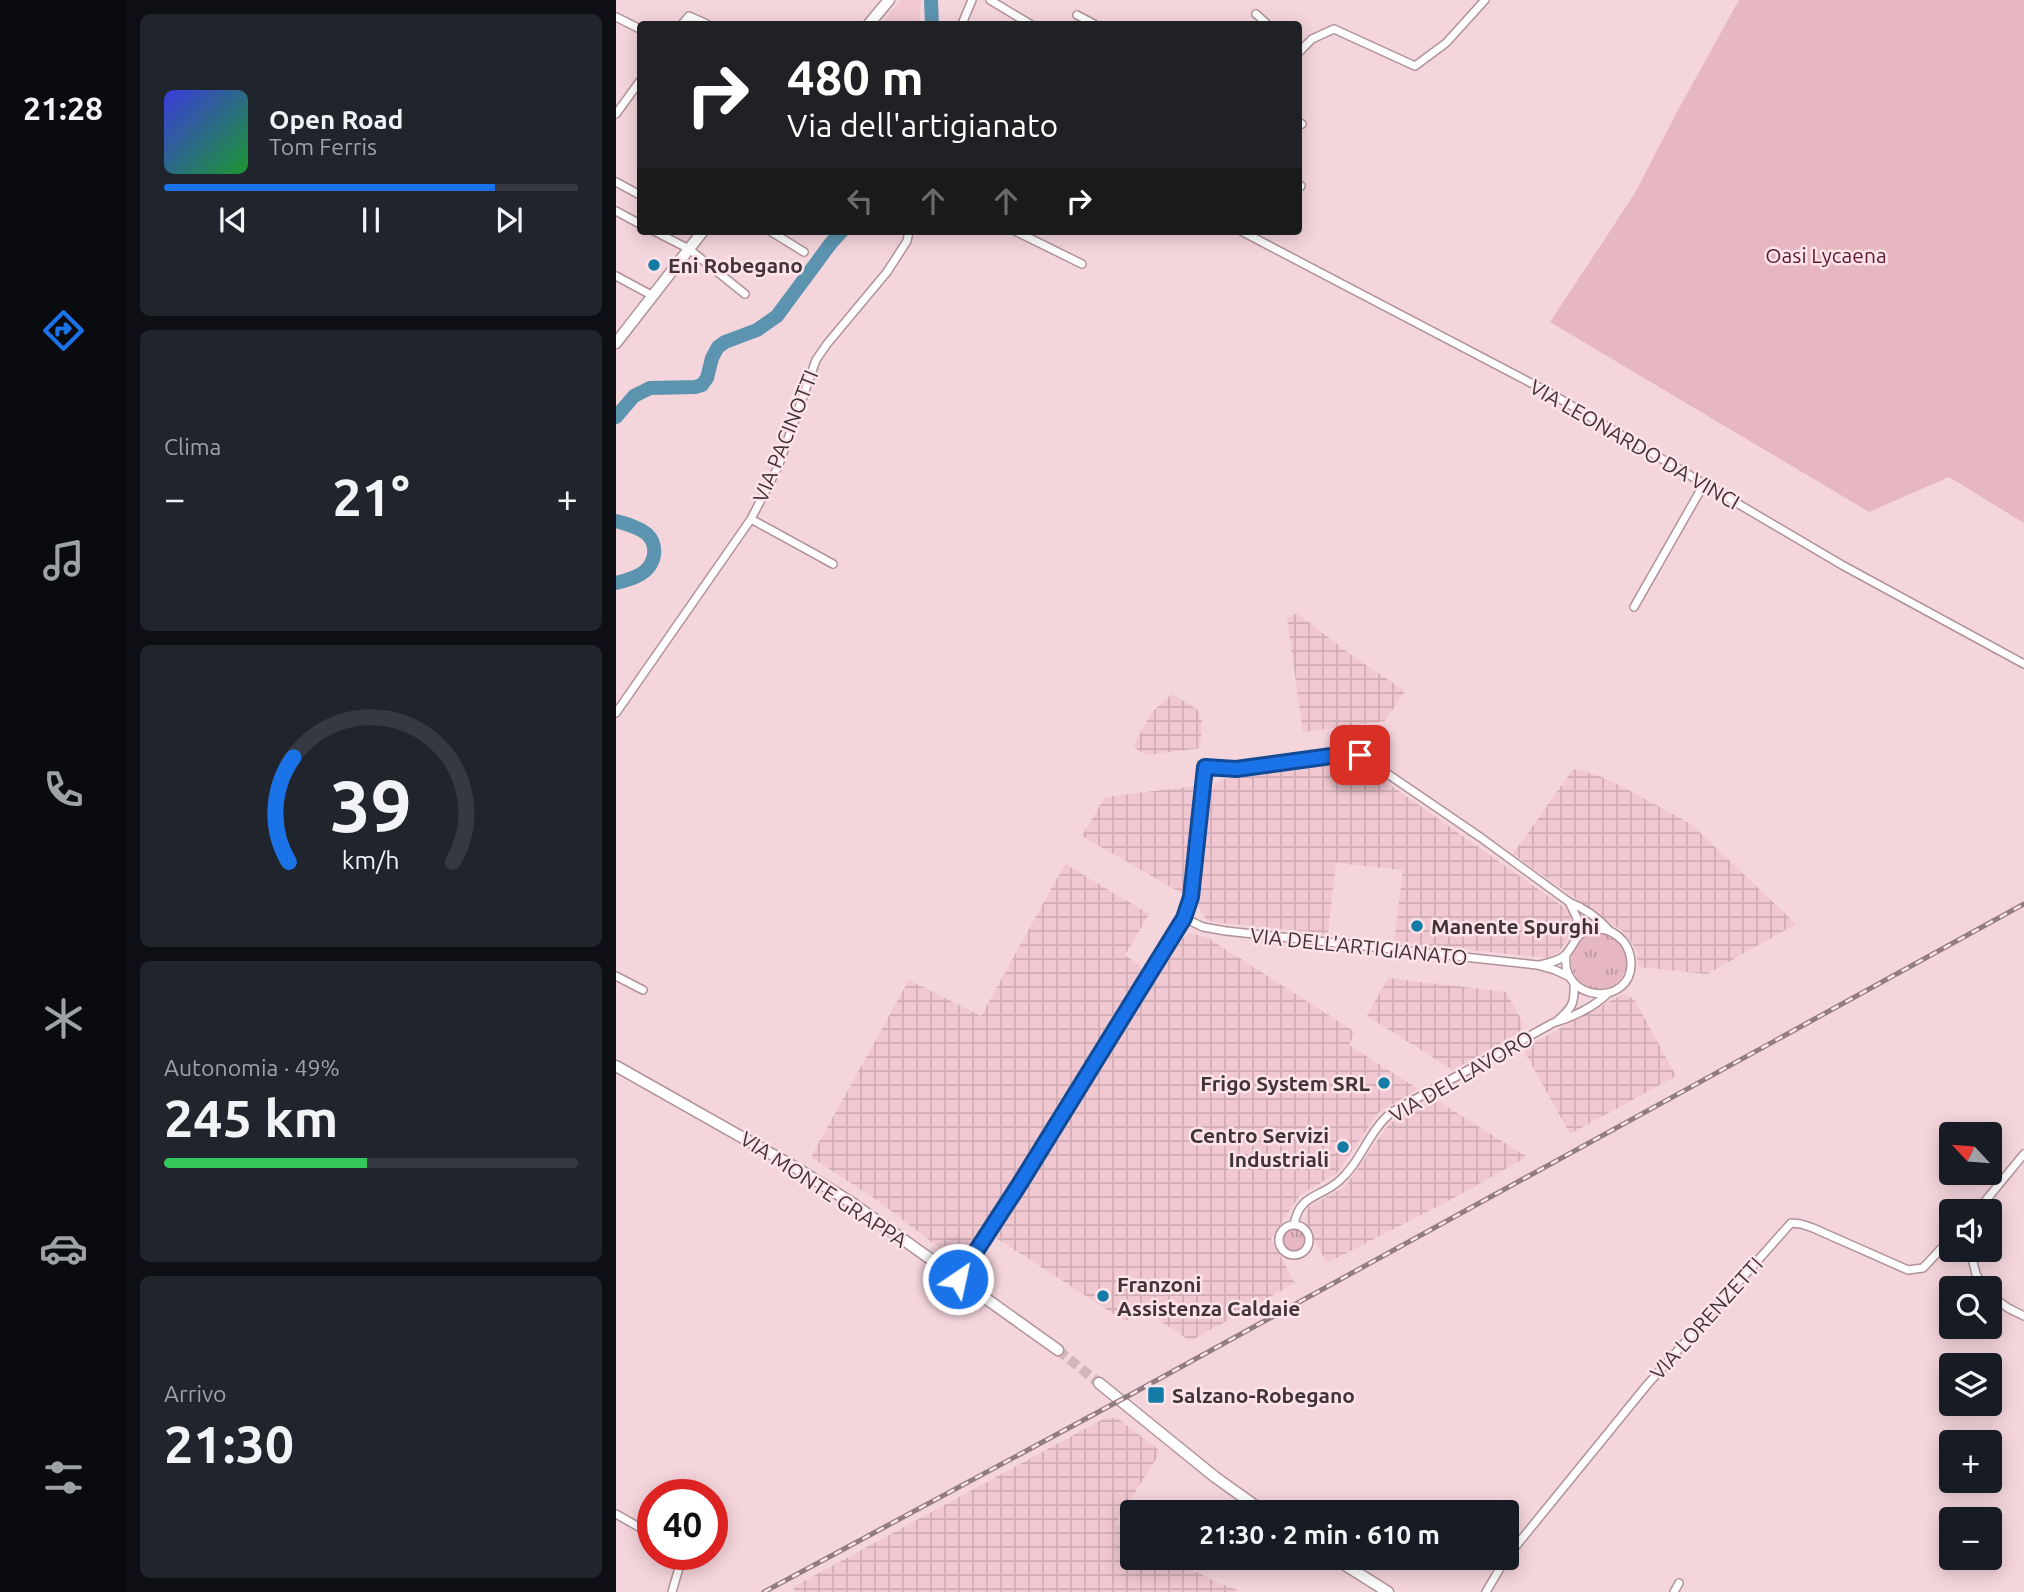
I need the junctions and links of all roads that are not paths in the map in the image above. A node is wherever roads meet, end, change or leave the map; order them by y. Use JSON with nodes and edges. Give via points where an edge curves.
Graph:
{"nodes":[{"id":1,"x":889,"y":0,"type":"edge"},
{"id":2,"x":972,"y":0,"type":"edge"},
{"id":3,"x":990,"y":0,"type":"edge"},
{"id":4,"x":1010,"y":0,"type":"edge"},
{"id":5,"x":1485,"y":0,"type":"edge"},
{"id":6,"x":1004,"y":9,"type":"junction"},
{"id":7,"x":1256,"y":14,"type":"dead end"},
{"id":8,"x":1077,"y":15,"type":"dead end"},
{"id":9,"x":616,"y":17,"type":"edge"},
{"id":10,"x":685,"y":21,"type":"edge"},
{"id":11,"x":700,"y":21,"type":"edge"},
{"id":12,"x":872,"y":21,"type":"edge"},
{"id":13,"x":963,"y":21,"type":"edge"},
{"id":14,"x":1025,"y":21,"type":"edge"},
{"id":15,"x":1088,"y":21,"type":"edge"},
{"id":16,"x":1263,"y":21,"type":"edge"},
{"id":17,"x":637,"y":28,"type":"edge"},
{"id":18,"x":1302,"y":49,"type":"edge"},
{"id":19,"x":637,"y":85,"type":"edge"},
{"id":20,"x":616,"y":114,"type":"edge"},
{"id":21,"x":616,"y":182,"type":"edge"},
{"id":22,"x":637,"y":193,"type":"edge"},
{"id":23,"x":616,"y":211,"type":"edge"},
{"id":24,"x":637,"y":222,"type":"edge"},
{"id":25,"x":662,"y":235,"type":"edge"},
{"id":26,"x":700,"y":235,"type":"edge"},
{"id":27,"x":776,"y":235,"type":"edge"},
{"id":28,"x":908,"y":235,"type":"edge"},
{"id":29,"x":1023,"y":235,"type":"edge"},
{"id":30,"x":1249,"y":235,"type":"edge"},
{"id":31,"x":689,"y":249,"type":"junction"},
{"id":32,"x":804,"y":252,"type":"dead end"},
{"id":33,"x":1082,"y":264,"type":"dead end"},
{"id":34,"x":616,"y":276,"type":"edge"},
{"id":35,"x":745,"y":294,"type":"dead end"},
{"id":36,"x":653,"y":296,"type":"junction"},
{"id":37,"x":618,"y":338,"type":"edge"},
{"id":38,"x":1704,"y":484,"type":"junction"},
{"id":39,"x":751,"y":519,"type":"junction"},
{"id":40,"x":833,"y":564,"type":"dead end"},
{"id":41,"x":1634,"y":607,"type":"dead end"},
{"id":42,"x":2024,"y":664,"type":"edge"},
{"id":43,"x":616,"y":713,"type":"edge"},
{"id":44,"x":1569,"y":902,"type":"junction"},
{"id":45,"x":1184,"y":918,"type":"junction"},
{"id":46,"x":1610,"y":931,"type":"junction"},
{"id":47,"x":1575,"y":940,"type":"junction"},
{"id":48,"x":1566,"y":955,"type":"junction"},
{"id":49,"x":1537,"y":965,"type":"junction"},
{"id":50,"x":616,"y":976,"type":"edge"},
{"id":51,"x":1572,"y":980,"type":"junction"},
{"id":52,"x":643,"y":990,"type":"dead end"},
{"id":53,"x":1606,"y":993,"type":"junction"},
{"id":54,"x":1553,"y":1023,"type":"junction"},
{"id":55,"x":616,"y":1066,"type":"edge"},
{"id":56,"x":2024,"y":1154,"type":"edge"},
{"id":57,"x":1987,"y":1199,"type":"edge"},
{"id":58,"x":1294,"y":1225,"type":"junction"},
{"id":59,"x":1939,"y":1251,"type":"edge"},
{"id":60,"x":958,"y":1279,"type":"junction"},
{"id":61,"x":2002,"y":1303,"type":"edge"},
{"id":62,"x":2024,"y":1316,"type":"edge"},
{"id":63,"x":1058,"y":1350,"type":"tunnel mouth"},
{"id":64,"x":1099,"y":1383,"type":"tunnel mouth"},
{"id":65,"x":1248,"y":1500,"type":"edge"},
{"id":66,"x":616,"y":1514,"type":"edge"},
{"id":67,"x":637,"y":1526,"type":"edge"},
{"id":68,"x":1519,"y":1541,"type":"edge"},
{"id":69,"x":678,"y":1570,"type":"edge"},
{"id":70,"x":1353,"y":1570,"type":"edge"},
{"id":71,"x":1499,"y":1570,"type":"edge"},
{"id":72,"x":1679,"y":1583,"type":"dead end"},
{"id":73,"x":672,"y":1592,"type":"edge"},
{"id":74,"x":1388,"y":1592,"type":"edge"},
{"id":75,"x":1486,"y":1592,"type":"edge"},
{"id":76,"x":1674,"y":1592,"type":"edge"}],
"edges":[{"from":1,"to":12,"type":"street"},
{"from":2,"to":13,"type":"street"},
{"from":3,"to":6,"type":"street"},
{"from":4,"to":6,"type":"street"},
{"from":5,"to":18,"type":"street","via":[[1446,43],[1415,66],[1334,29]]},
{"from":6,"to":14,"type":"street"},
{"from":7,"to":16,"type":"street"},
{"from":8,"to":15,"type":"street"},
{"from":9,"to":17,"type":"street"},
{"from":10,"to":11,"type":"street","via":[[689,16]]},
{"from":19,"to":20,"type":"street"},
{"from":21,"to":22,"type":"street"},
{"from":23,"to":24,"type":"street"},
{"from":25,"to":31,"type":"street"},
{"from":26,"to":31,"type":"street"},
{"from":27,"to":32,"type":"street"},
{"from":28,"to":39,"type":"street","name":"VIA PACINOTTI","via":[[887,272],[816,360],[778,467]]},
{"from":29,"to":33,"type":"street"},
{"from":30,"to":38,"type":"street","name":"VIA LEONARDO DA VINCI","via":[[1550,393]]},
{"from":31,"to":35,"type":"street"},
{"from":31,"to":36,"type":"street"},
{"from":34,"to":36,"type":"street"},
{"from":36,"to":37,"type":"street"},
{"from":38,"to":41,"type":"street"},
{"from":38,"to":42,"type":"street","name":"VIA LEONARDO DA VINCI"},
{"from":39,"to":40,"type":"street"},
{"from":39,"to":43,"type":"street","name":"VIA PACINOTTI"},
{"from":44,"to":45,"type":"street","via":[[1360,755],[1346,754],[1236,769],[1205,767],[1191,897]]},
{"from":44,"to":46,"type":"street"},
{"from":44,"to":47,"type":"street","via":[[1578,923]]},
{"from":45,"to":49,"type":"street","name":"VIA DELL'ARTIGIANATO","via":[[1226,931]]},
{"from":45,"to":60,"type":"street"},
{"from":46,"to":47,"type":"street","via":[[1593,929]]},
{"from":46,"to":53,"type":"street","via":[[1624,943],[1631,967],[1621,986]]},
{"from":47,"to":48,"type":"street"},
{"from":48,"to":49,"type":"street","name":"VIA DELL'ARTIGIANATO"},
{"from":48,"to":51,"type":"street"},
{"from":49,"to":51,"type":"street","name":"VIA DELL'ARTIGIANATO"},
{"from":50,"to":52,"type":"street"},
{"from":51,"to":53,"type":"street","name":"VIA DELL'ARTIGIANATO","via":[[1587,992]]},
{"from":51,"to":54,"type":"street","name":"VIA DEL LAVORO","via":[[1573,1002]]},
{"from":53,"to":54,"type":"street","name":"VIA DEL LAVORO","via":[[1601,1000]]},
{"from":54,"to":58,"type":"street","name":"VIA DEL LAVORO","via":[[1392,1112],[1340,1180],[1301,1205]]},
{"from":55,"to":60,"type":"street","name":"VIA MONTE GRAPPA","via":[[798,1169]]},
{"from":56,"to":57,"type":"street"},
{"from":58,"to":58,"type":"street","name":"VIA DEL LAVORO","via":[[1306,1231],[1309,1241],[1305,1251],[1292,1256],[1280,1248],[1278,1238],[1283,1229]]},
{"from":59,"to":68,"type":"street","name":"VIA LORENZETTI","via":[[1923,1268],[1908,1270],[1813,1228],[1791,1223],[1647,1385]]},
{"from":60,"to":63,"type":"street","name":"VIA MONTE GRAPPA"},
{"from":61,"to":62,"type":"street"},
{"from":64,"to":65,"type":"street"},
{"from":66,"to":67,"type":"street"},
{"from":69,"to":73,"type":"street"},
{"from":70,"to":74,"type":"street"},
{"from":71,"to":75,"type":"street","name":"VIA LORENZETTI"},
{"from":72,"to":76,"type":"street"}]}
